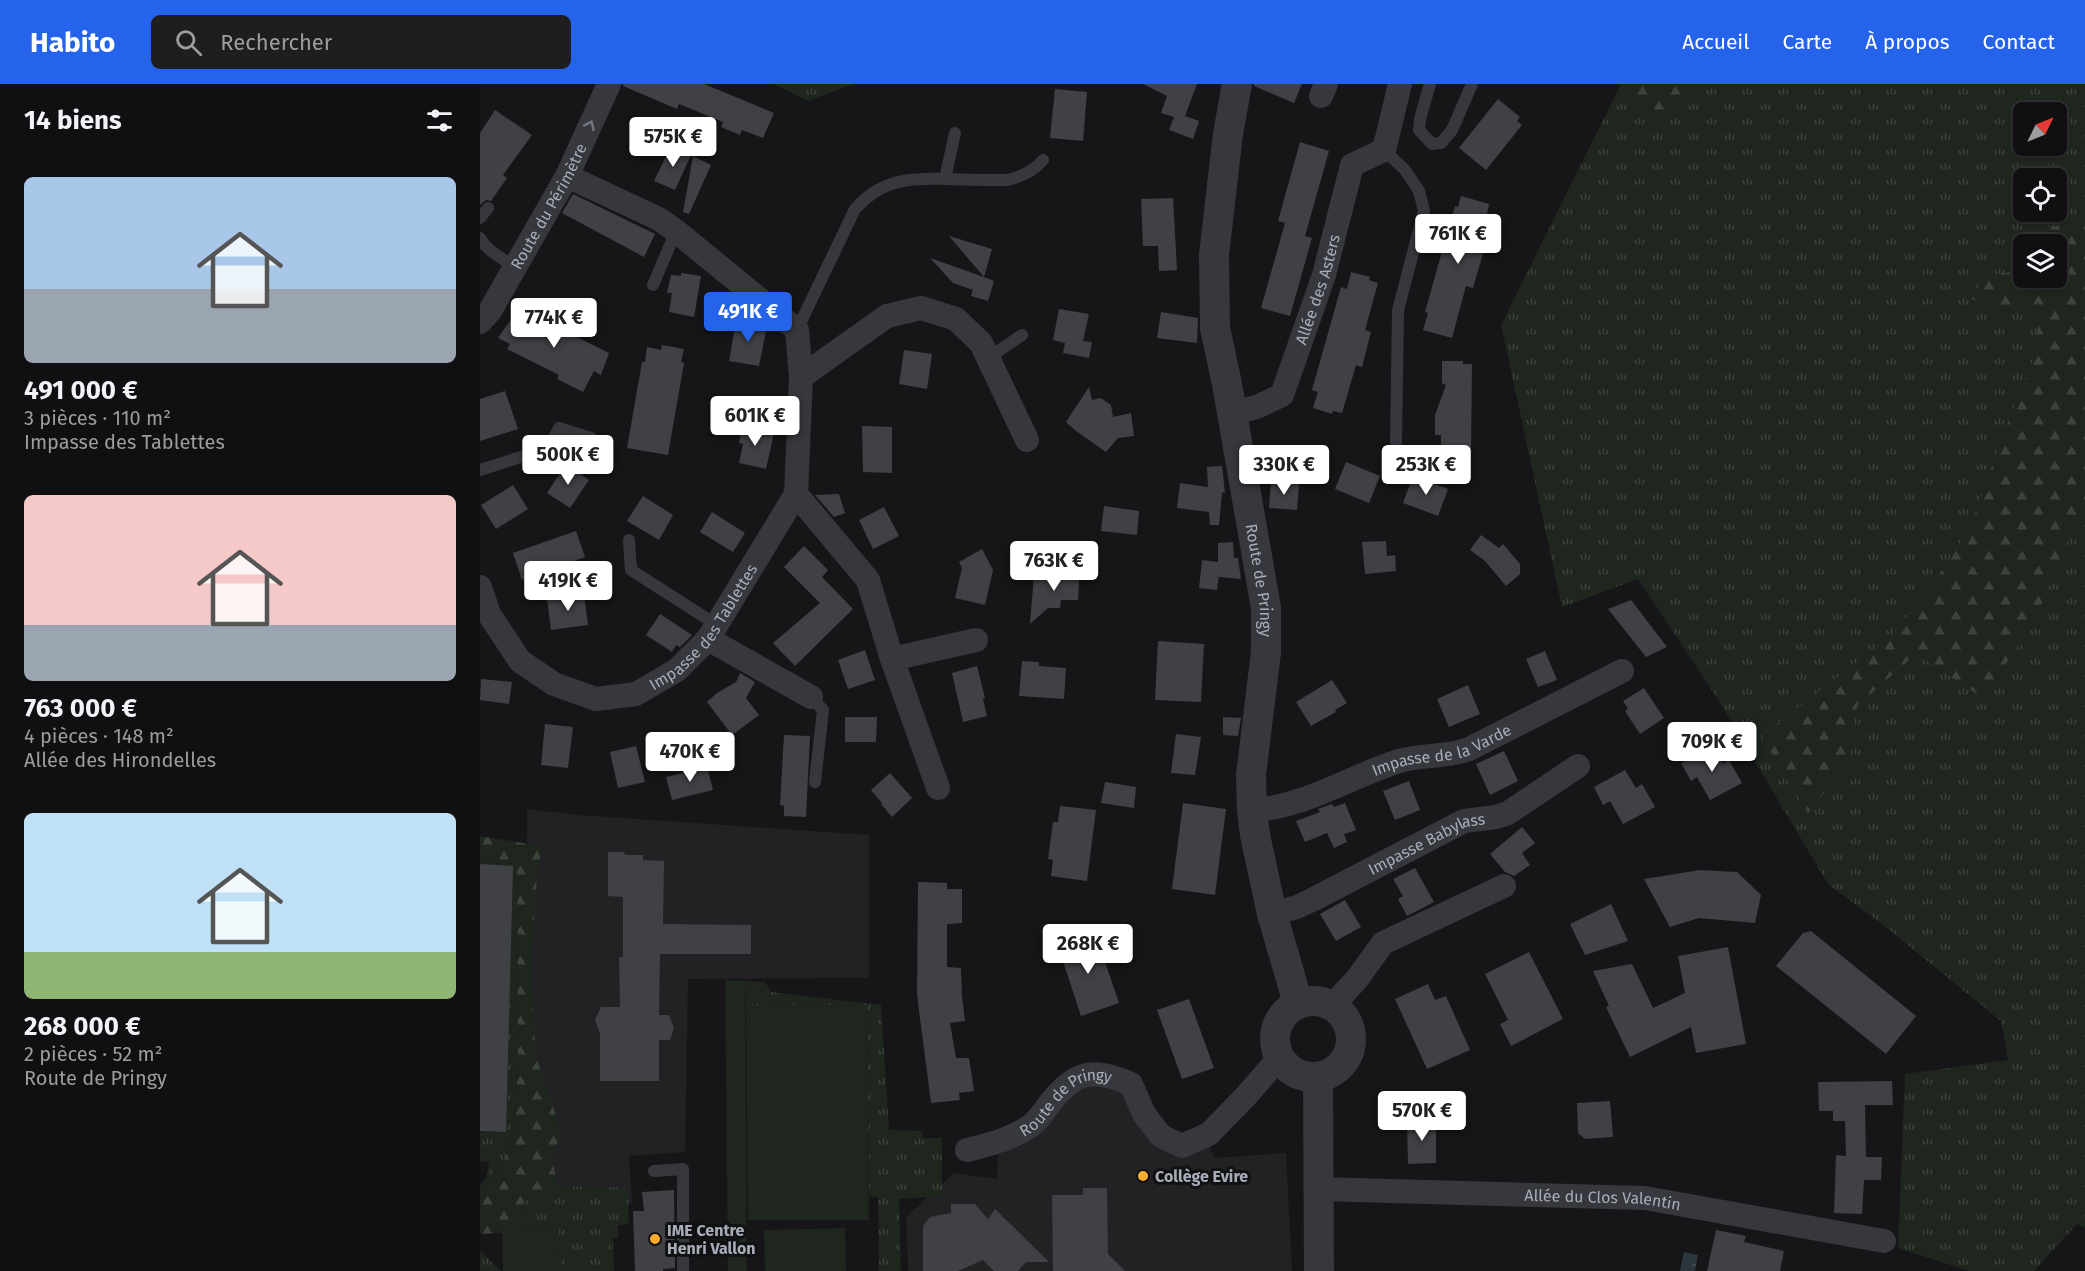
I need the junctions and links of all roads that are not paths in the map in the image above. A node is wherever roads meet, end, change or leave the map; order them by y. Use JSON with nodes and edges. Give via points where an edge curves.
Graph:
{"nodes":[{"id":1,"x":609,"y":84,"type":"edge"},
{"id":2,"x":1237,"y":84,"type":"edge"},
{"id":3,"x":1400,"y":84,"type":"edge"},
{"id":4,"x":1430,"y":84,"type":"edge"},
{"id":5,"x":1472,"y":84,"type":"edge"},
{"id":6,"x":955,"y":133,"type":"dead end"},
{"id":7,"x":1384,"y":150,"type":"junction"},
{"id":8,"x":1043,"y":160,"type":"dead end"},
{"id":9,"x":567,"y":176,"type":"junction"},
{"id":10,"x":945,"y":179,"type":"junction"},
{"id":11,"x":488,"y":208,"type":"dead end"},
{"id":12,"x":480,"y":218,"type":"edge"},
{"id":13,"x":676,"y":231,"type":"junction"},
{"id":14,"x":480,"y":238,"type":"edge"},
{"id":15,"x":515,"y":267,"type":"junction"},
{"id":16,"x":653,"y":285,"type":"dead end"},
{"id":17,"x":480,"y":322,"type":"edge"},
{"id":18,"x":797,"y":330,"type":"junction"},
{"id":19,"x":1022,"y":335,"type":"dead end"},
{"id":20,"x":988,"y":358,"type":"junction"},
{"id":21,"x":801,"y":377,"type":"junction"},
{"id":22,"x":1232,"y":413,"type":"junction"},
{"id":23,"x":591,"y":438,"type":"dead end"},
{"id":24,"x":1027,"y":440,"type":"dead end"},
{"id":25,"x":1396,"y":443,"type":"dead end"},
{"id":26,"x":480,"y":470,"type":"edge"},
{"id":27,"x":796,"y":494,"type":"junction"},
{"id":28,"x":629,"y":540,"type":"dead end"},
{"id":29,"x":480,"y":587,"type":"edge"},
{"id":30,"x":712,"y":632,"type":"junction"},
{"id":31,"x":975,"y":640,"type":"dead end"},
{"id":32,"x":892,"y":659,"type":"junction"},
{"id":33,"x":1622,"y":671,"type":"dead end"},
{"id":34,"x":811,"y":697,"type":"joint"},
{"id":35,"x":1578,"y":766,"type":"dead end"},
{"id":36,"x":815,"y":782,"type":"dead end"},
{"id":37,"x":938,"y":788,"type":"dead end"},
{"id":38,"x":1251,"y":810,"type":"junction"},
{"id":39,"x":1504,"y":886,"type":"dead end"},
{"id":40,"x":1272,"y":914,"type":"junction"},
{"id":41,"x":1298,"y":1003,"type":"junction"},
{"id":42,"x":1332,"y":1006,"type":"junction"},
{"id":43,"x":1279,"y":1058,"type":"junction"},
{"id":44,"x":1318,"y":1077,"type":"junction"},
{"id":45,"x":967,"y":1150,"type":"dead end"},
{"id":46,"x":654,"y":1172,"type":"dead end"},
{"id":47,"x":1318,"y":1189,"type":"junction"},
{"id":48,"x":1884,"y":1241,"type":"dead end"},
{"id":49,"x":683,"y":1271,"type":"edge"},
{"id":50,"x":1320,"y":1271,"type":"edge"}],
"edges":[{"from":9,"to":1,"type":"street","name":"Route du Périmètre","one_way":true},
{"from":2,"to":22,"type":"street","name":"Route de Pringy","via":[[1214,255],[1215,328]]},
{"from":3,"to":7,"type":"street"},
{"from":4,"to":5,"type":"lane","via":[[1419,130],[1432,144],[1448,137]]},
{"from":6,"to":10,"type":"lane"},
{"from":7,"to":22,"type":"street","name":"Allée des Asters","via":[[1352,165],[1324,275],[1282,395]]},
{"from":7,"to":25,"type":"lane","via":[[1419,191],[1424,212],[1398,310]]},
{"from":8,"to":10,"type":"lane","via":[[1020,177],[1007,180]]},
{"from":9,"to":13,"type":"street"},
{"from":9,"to":15,"type":"street","name":"Route du Périmètre"},
{"from":10,"to":18,"type":"lane","via":[[895,182],[864,198],[855,209]]},
{"from":11,"to":12,"type":"lane"},
{"from":13,"to":16,"type":"lane"},
{"from":13,"to":18,"type":"street"},
{"from":14,"to":15,"type":"lane"},
{"from":15,"to":17,"type":"street","name":"Route du Périmètre"},
{"from":18,"to":21,"type":"street","name":"Impasse des Tablettes"},
{"from":19,"to":20,"type":"lane"},
{"from":20,"to":21,"type":"street","via":[[981,343],[956,319],[921,308],[887,316]]},
{"from":20,"to":24,"type":"street"},
{"from":21,"to":27,"type":"street","name":"Impasse des Tablettes"},
{"from":22,"to":38,"type":"street","name":"Route de Pringy","via":[[1266,615]]},
{"from":23,"to":26,"type":"lane","via":[[559,428],[549,448]]},
{"from":27,"to":30,"type":"street","name":"Impasse des Tablettes"},
{"from":27,"to":32,"type":"street","via":[[868,580]]},
{"from":28,"to":30,"type":"lane","via":[[631,570]]},
{"from":29,"to":30,"type":"street","name":"Impasse des Tablettes","via":[[489,614],[520,661],[554,684],[596,699],[636,694],[677,670]]},
{"from":30,"to":34,"type":"street"},
{"from":31,"to":32,"type":"street"},
{"from":32,"to":37,"type":"street"},
{"from":33,"to":38,"type":"street","name":"Impasse de la Varde","via":[[1459,753],[1396,762],[1323,794]]},
{"from":34,"to":36,"type":"lane","via":[[823,710]]},
{"from":35,"to":40,"type":"street","name":"Impasse Babylass","via":[[1508,813],[1464,821],[1312,900]]},
{"from":38,"to":40,"type":"street","name":"Route de Pringy"},
{"from":39,"to":42,"type":"street","via":[[1383,943]]},
{"from":40,"to":41,"type":"street","name":"Route de Pringy"},
{"from":41,"to":42,"type":"street","via":[[1310,1000]]},
{"from":41,"to":43,"type":"street","via":[[1287,1010],[1277,1026],[1275,1045]]},
{"from":42,"to":44,"type":"street","via":[[1348,1023],[1351,1047],[1339,1067]]},
{"from":43,"to":44,"type":"street","via":[[1296,1073]]},
{"from":43,"to":45,"type":"street","name":"Route de Pringy","via":[[1209,1134],[1182,1146],[1161,1136],[1144,1114],[1131,1084],[1110,1075],[1085,1074],[1063,1086],[1035,1123],[1006,1140]]},
{"from":44,"to":47,"type":"street"},
{"from":46,"to":49,"type":"lane","via":[[683,1169]]},
{"from":47,"to":48,"type":"street","name":"Allée du Clos Valentin","via":[[1645,1198]]},
{"from":47,"to":50,"type":"street"}]}
